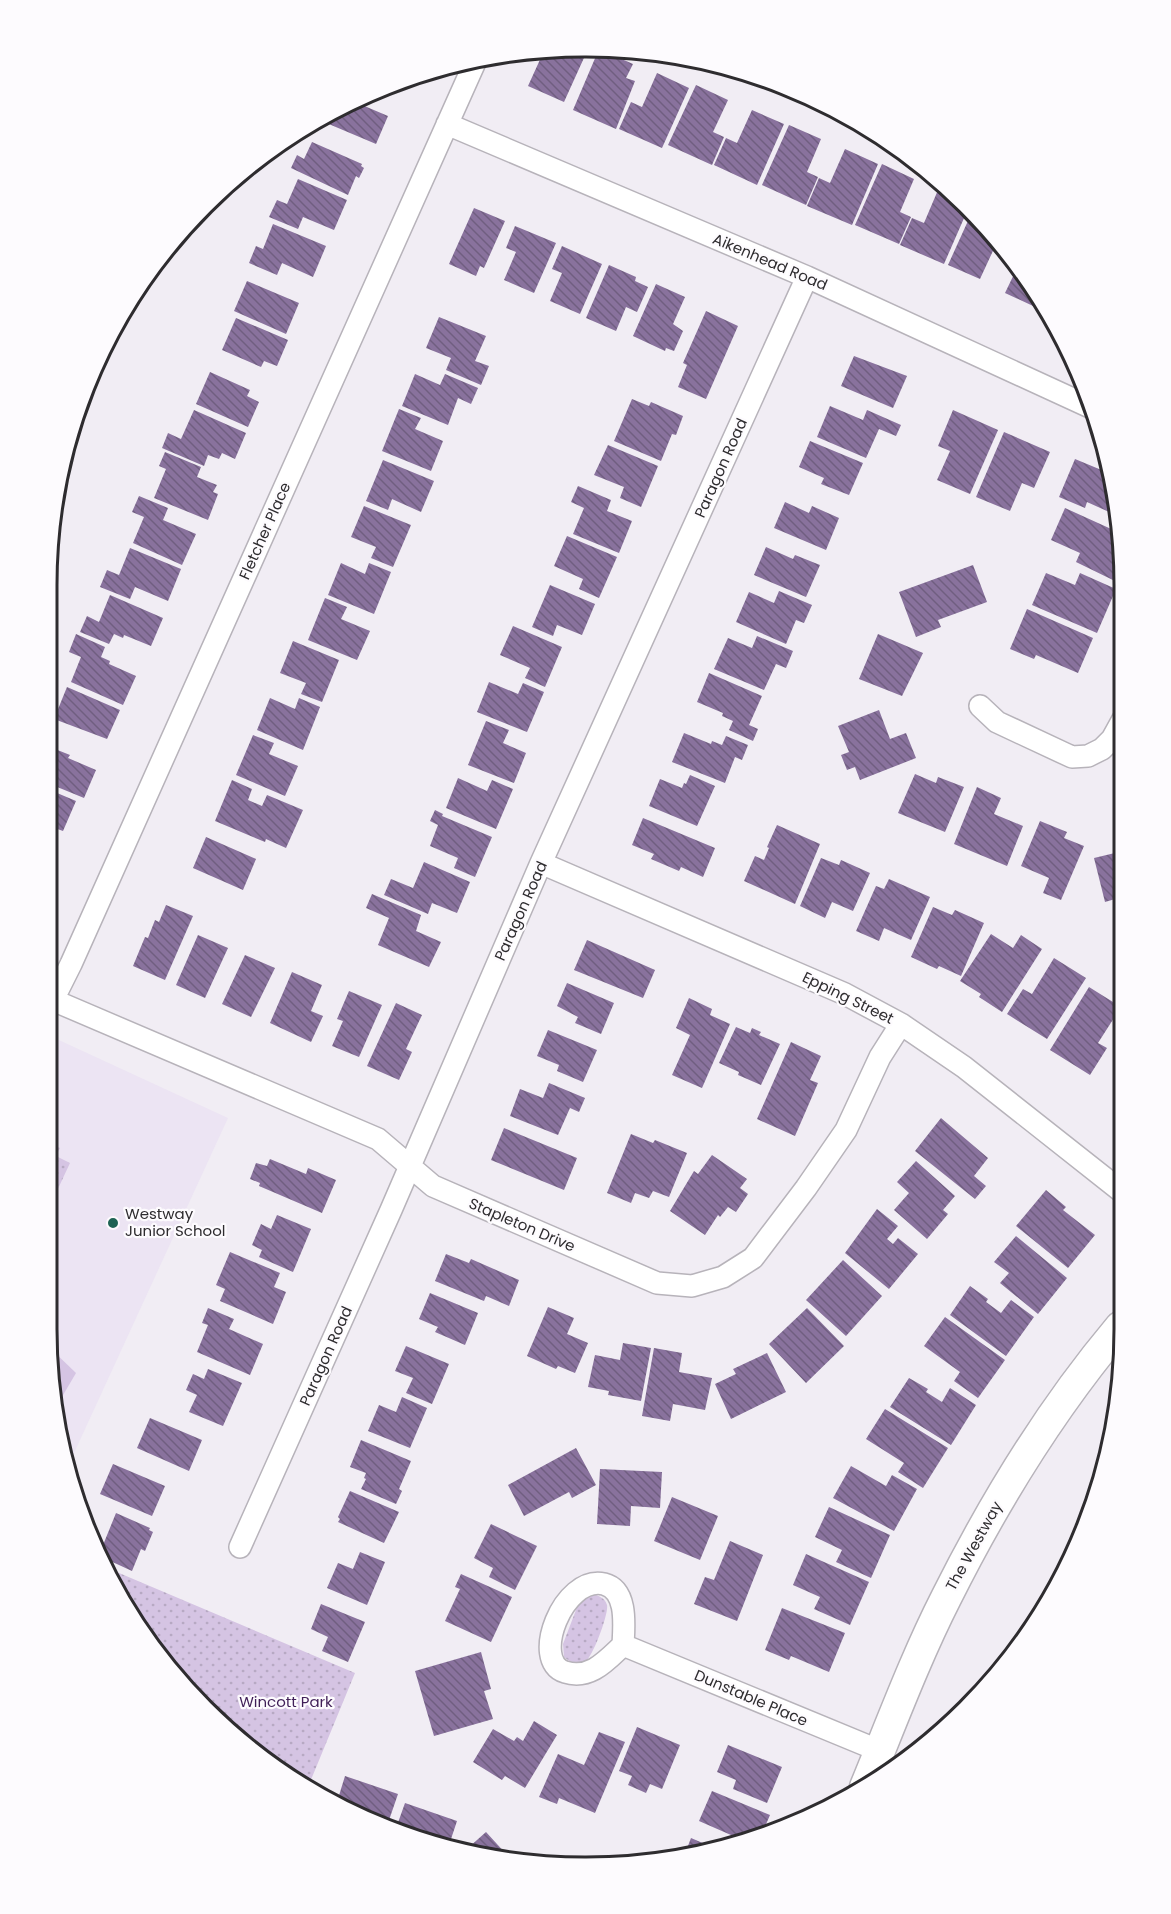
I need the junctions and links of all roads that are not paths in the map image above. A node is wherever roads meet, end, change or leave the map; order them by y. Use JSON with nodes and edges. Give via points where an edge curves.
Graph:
{"nodes":[{"id":1,"x":472,"y":69,"type":"edge"},
{"id":2,"x":447,"y":124,"type":"junction"},
{"id":3,"x":807,"y":277,"type":"junction"},
{"id":4,"x":1081,"y":402,"type":"edge"},
{"id":5,"x":980,"y":706,"type":"dead end"},
{"id":6,"x":1114,"y":736,"type":"edge"},
{"id":7,"x":542,"y":863,"type":"junction"},
{"id":8,"x":57,"y":988,"type":"edge"},
{"id":9,"x":57,"y":1002,"type":"edge"},
{"id":10,"x":901,"y":1024,"type":"junction"},
{"id":11,"x":410,"y":1166,"type":"junction"},
{"id":12,"x":1114,"y":1185,"type":"edge"},
{"id":13,"x":1114,"y":1335,"type":"edge"},
{"id":14,"x":240,"y":1547,"type":"dead end"},
{"id":15,"x":623,"y":1645,"type":"dead end"},
{"id":16,"x":880,"y":1751,"type":"junction"},
{"id":17,"x":871,"y":1773,"type":"edge"}],
"edges":[{"from":1,"to":2,"type":"street","name":"Fletcher Place"},
{"from":2,"to":3,"type":"street","name":"Aikenhead Road"},
{"from":2,"to":8,"type":"street","name":"Fletcher Place","via":[[81,942]]},
{"from":3,"to":4,"type":"street","name":"Aikenhead Road"},
{"from":3,"to":7,"type":"street","name":"Paragon Road"},
{"from":5,"to":6,"type":"street","via":[[997,722],[1072,757],[1102,750]]},
{"from":7,"to":10,"type":"street","name":"Epping Street","via":[[845,994]]},
{"from":7,"to":11,"type":"street","name":"Paragon Road"},
{"from":9,"to":11,"type":"street","name":"Stapleton Drive","via":[[378,1139]]},
{"from":10,"to":11,"type":"street","name":"Stapleton Drive","via":[[880,1057],[846,1130],[753,1258],[723,1277],[692,1286],[657,1283],[433,1186]]},
{"from":10,"to":12,"type":"street","name":"Epping Street","via":[[964,1067]]},
{"from":11,"to":14,"type":"street","name":"Paragon Road"},
{"from":13,"to":16,"type":"main road","name":"The Westway","via":[[1073,1388],[991,1513],[945,1600]]},
{"from":15,"to":16,"type":"street","name":"Dunstable Place"},
{"from":16,"to":17,"type":"main road","name":"The Westway"}]}
